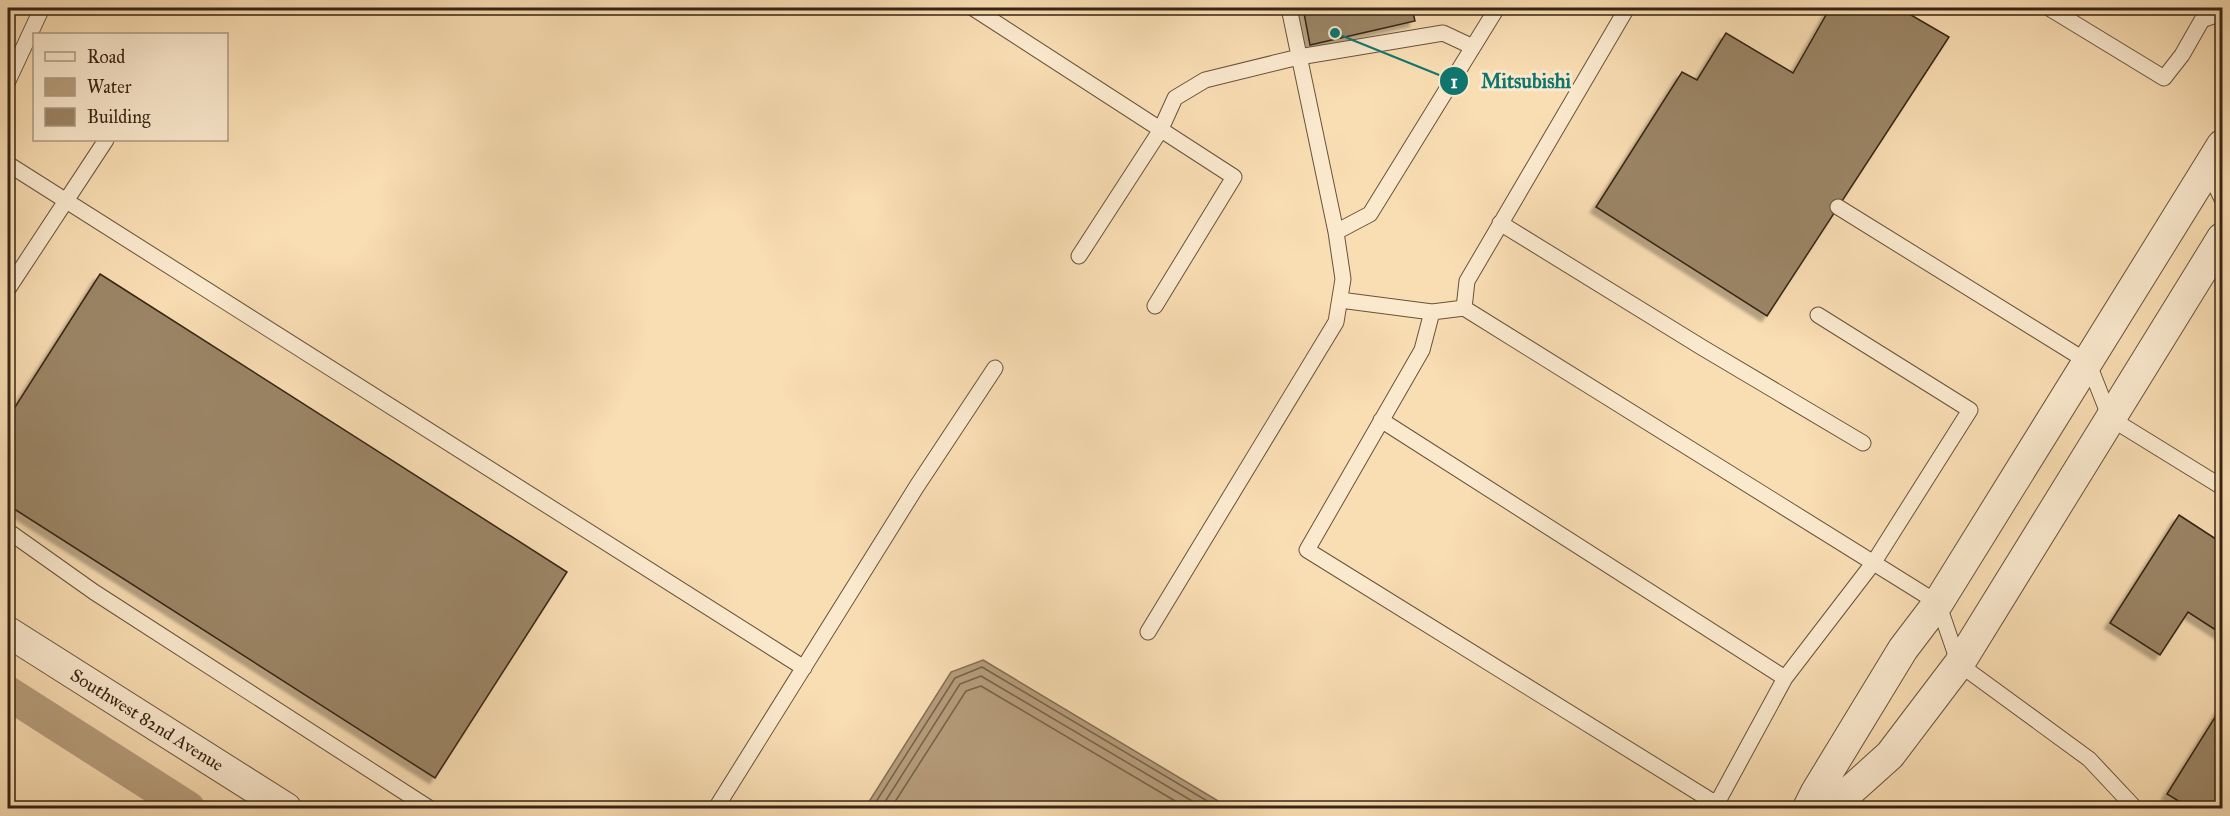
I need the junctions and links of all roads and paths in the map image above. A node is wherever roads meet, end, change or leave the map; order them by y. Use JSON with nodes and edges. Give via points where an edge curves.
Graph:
{"nodes":[{"id":1,"x":42,"y":8,"type":"edge"},
{"id":2,"x":973,"y":8,"type":"edge"},
{"id":3,"x":1289,"y":8,"type":"edge"},
{"id":4,"x":1497,"y":8,"type":"edge"},
{"id":5,"x":1627,"y":8,"type":"edge"},
{"id":6,"x":2049,"y":8,"type":"edge"},
{"id":7,"x":2223,"y":13,"type":"edge"},
{"id":8,"x":1473,"y":47,"type":"junction"},
{"id":9,"x":1299,"y":57,"type":"junction"},
{"id":10,"x":8,"y":81,"type":"edge"},
{"id":11,"x":1160,"y":131,"type":"junction"},
{"id":12,"x":105,"y":141,"type":"edge"},
{"id":13,"x":2215,"y":157,"type":"edge"},
{"id":14,"x":8,"y":164,"type":"edge"},
{"id":15,"x":2223,"y":199,"type":"edge"},
{"id":16,"x":66,"y":201,"type":"junction"},
{"id":17,"x":1838,"y":207,"type":"dead end"},
{"id":18,"x":1500,"y":223,"type":"junction"},
{"id":19,"x":1336,"y":231,"type":"junction"},
{"id":20,"x":2223,"y":238,"type":"edge"},
{"id":21,"x":1079,"y":256,"type":"dead end"},
{"id":22,"x":8,"y":289,"type":"edge"},
{"id":23,"x":1341,"y":300,"type":"junction"},
{"id":24,"x":1155,"y":306,"type":"dead end"},
{"id":25,"x":1464,"y":308,"type":"junction"},
{"id":26,"x":1432,"y":312,"type":"junction"},
{"id":27,"x":1818,"y":315,"type":"dead end"},
{"id":28,"x":2088,"y":362,"type":"junction"},
{"id":29,"x":995,"y":368,"type":"dead end"},
{"id":30,"x":2110,"y":418,"type":"junction"},
{"id":31,"x":1381,"y":420,"type":"junction"},
{"id":32,"x":1863,"y":443,"type":"dead end"},
{"id":33,"x":2223,"y":487,"type":"edge"},
{"id":34,"x":8,"y":531,"type":"edge"},
{"id":35,"x":1874,"y":562,"type":"junction"},
{"id":36,"x":1938,"y":603,"type":"junction"},
{"id":37,"x":8,"y":632,"type":"edge"},
{"id":38,"x":1148,"y":632,"type":"dead end"},
{"id":39,"x":1959,"y":664,"type":"junction"},
{"id":40,"x":804,"y":668,"type":"junction"},
{"id":41,"x":1785,"y":678,"type":"junction"},
{"id":42,"x":1719,"y":807,"type":"edge"},
{"id":43,"x":286,"y":808,"type":"edge"},
{"id":44,"x":429,"y":808,"type":"edge"},
{"id":45,"x":716,"y":808,"type":"edge"},
{"id":46,"x":1808,"y":808,"type":"edge"},
{"id":47,"x":1831,"y":808,"type":"edge"},
{"id":48,"x":2135,"y":808,"type":"edge"}],
"edges":[{"from":1,"to":10,"type":"lane"},
{"from":2,"to":11,"type":"lane"},
{"from":3,"to":9,"type":"lane"},
{"from":4,"to":8,"type":"lane"},
{"from":5,"to":18,"type":"lane"},
{"from":6,"to":7,"type":"lane","via":[[2164,78],[2202,20]]},
{"from":8,"to":9,"type":"lane","via":[[1443,33]]},
{"from":8,"to":19,"type":"lane","via":[[1370,214]]},
{"from":9,"to":11,"type":"lane","via":[[1205,80],[1175,98]]},
{"from":9,"to":19,"type":"lane"},
{"from":11,"to":21,"type":"lane"},
{"from":11,"to":24,"type":"lane","via":[[1234,177]]},
{"from":12,"to":16,"type":"lane"},
{"from":13,"to":15,"type":"lane"},
{"from":13,"to":28,"type":"street"},
{"from":14,"to":16,"type":"lane"},
{"from":16,"to":22,"type":"lane"},
{"from":16,"to":40,"type":"lane"},
{"from":17,"to":28,"type":"lane"},
{"from":18,"to":25,"type":"lane","via":[[1467,281]]},
{"from":18,"to":32,"type":"lane"},
{"from":19,"to":23,"type":"lane","via":[[1343,279]]},
{"from":20,"to":30,"type":"street"},
{"from":23,"to":26,"type":"lane"},
{"from":23,"to":38,"type":"lane","via":[[1336,322]]},
{"from":25,"to":26,"type":"lane"},
{"from":25,"to":35,"type":"lane"},
{"from":26,"to":31,"type":"lane","via":[[1422,350]]},
{"from":27,"to":35,"type":"lane","via":[[1971,410]]},
{"from":28,"to":30,"type":"lane"},
{"from":28,"to":36,"type":"street"},
{"from":29,"to":40,"type":"lane"},
{"from":30,"to":33,"type":"lane"},
{"from":30,"to":39,"type":"street"},
{"from":31,"to":41,"type":"lane"},
{"from":31,"to":42,"type":"lane","via":[[1307,550]]},
{"from":34,"to":44,"type":"lane","via":[[94,592]]},
{"from":35,"to":36,"type":"lane"},
{"from":35,"to":41,"type":"lane"},
{"from":36,"to":39,"type":"lane"},
{"from":36,"to":46,"type":"street","via":[[1903,649]]},
{"from":37,"to":43,"type":"street","name":"Southwest 82nd Avenue"},
{"from":39,"to":47,"type":"street","via":[[1890,755]]},
{"from":39,"to":48,"type":"lane","via":[[2089,759]]},
{"from":40,"to":45,"type":"lane"},
{"from":41,"to":42,"type":"lane"}]}
